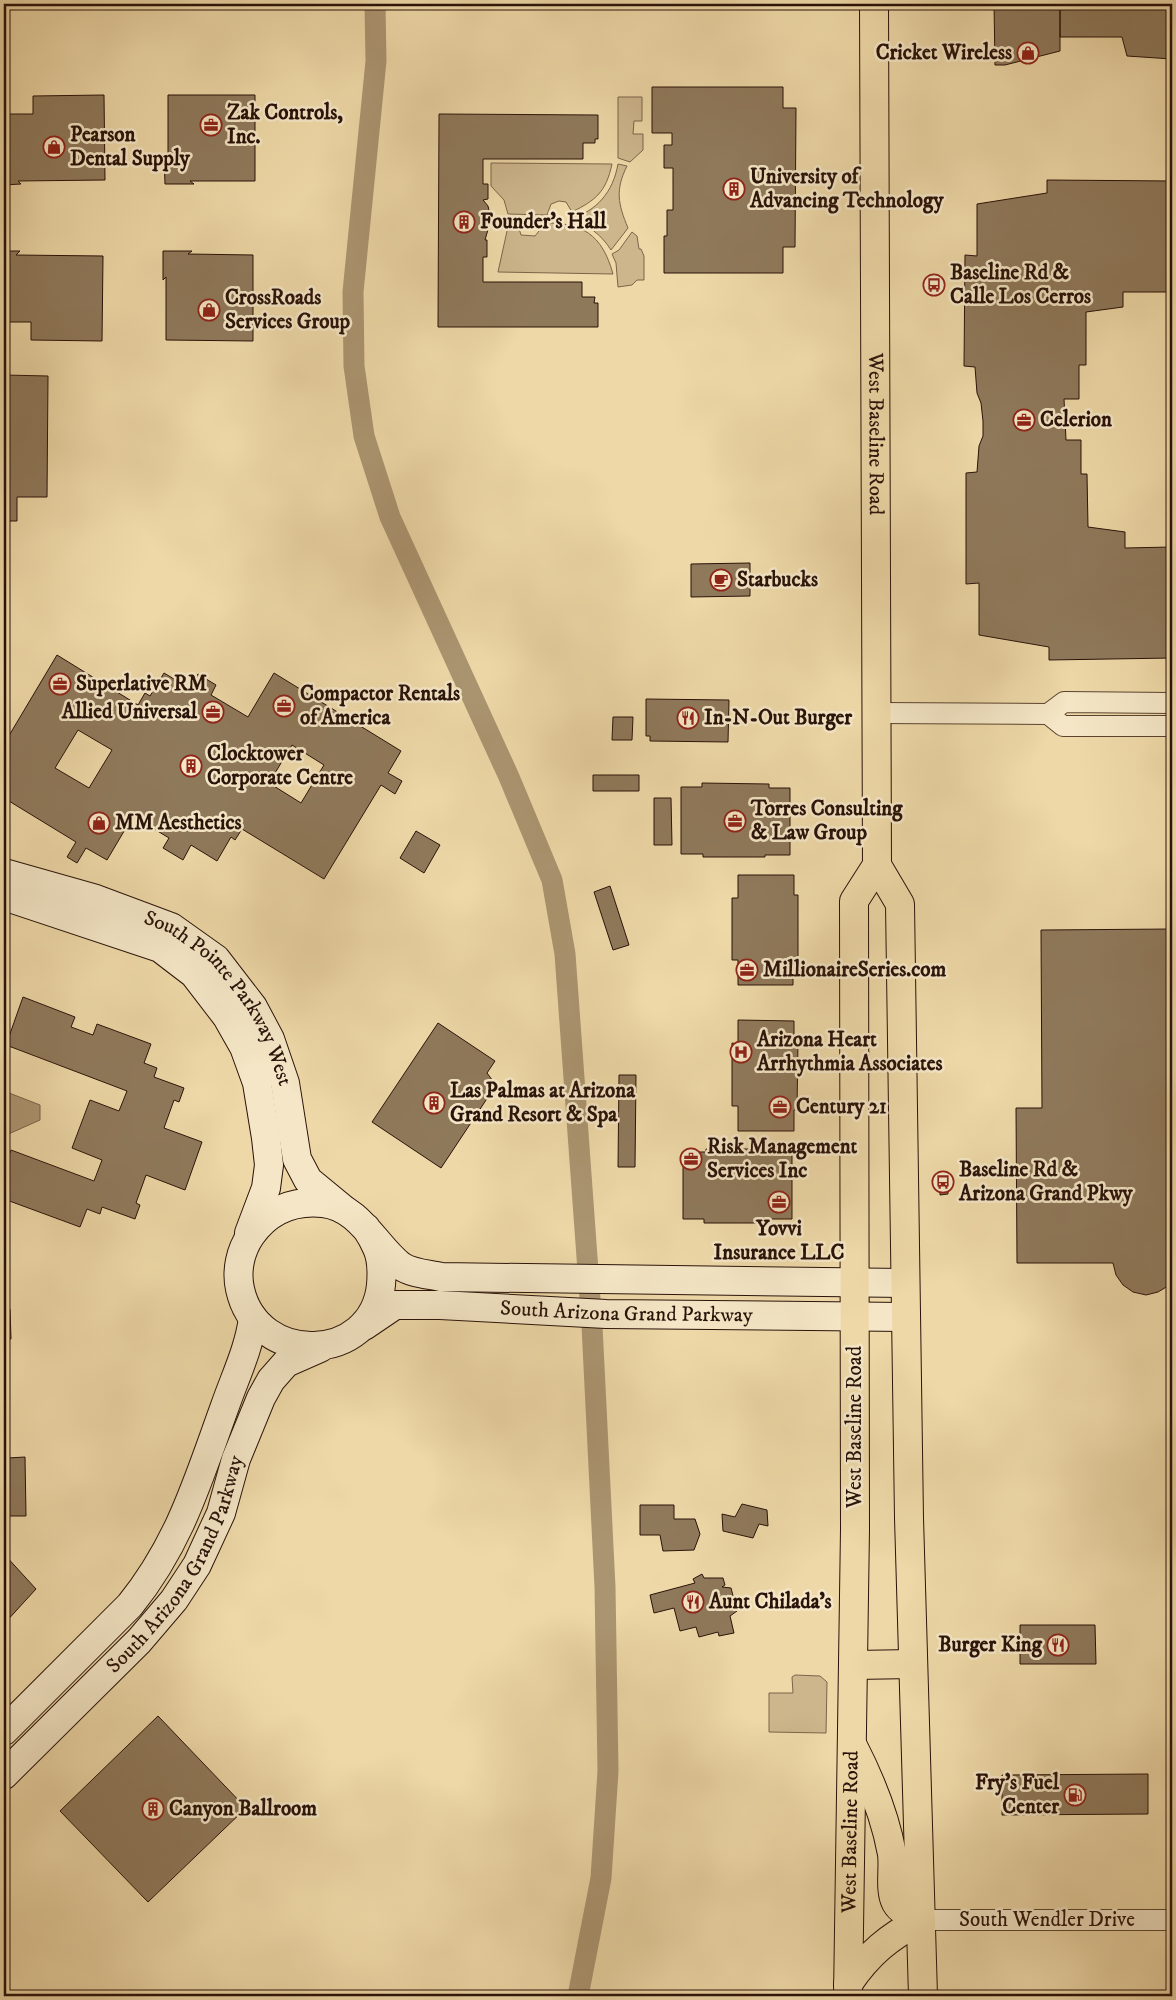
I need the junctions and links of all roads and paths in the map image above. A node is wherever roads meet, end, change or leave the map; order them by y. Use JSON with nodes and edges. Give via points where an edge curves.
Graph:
{"nodes":[{"id":1,"x":874,"y":4,"type":"edge"},
{"id":2,"x":1172,"y":703,"type":"edge"},
{"id":3,"x":878,"y":713,"type":"junction"},
{"id":4,"x":1048,"y":714,"type":"junction"},
{"id":5,"x":1172,"y":726,"type":"edge"},
{"id":6,"x":878,"y":865,"type":"junction"},
{"id":7,"x":4,"y":873,"type":"edge"},
{"id":8,"x":4,"y":896,"type":"edge"},
{"id":9,"x":357,"y":1220,"type":"junction"},
{"id":10,"x":246,"y":1242,"type":"junction"},
{"id":11,"x":855,"y":1281,"type":"junction"},
{"id":12,"x":905,"y":1283,"type":"junction"},
{"id":13,"x":855,"y":1316,"type":"junction"},
{"id":14,"x":906,"y":1316,"type":"junction"},
{"id":15,"x":253,"y":1318,"type":"junction"},
{"id":16,"x":354,"y":1332,"type":"junction"},
{"id":17,"x":326,"y":1345,"type":"junction"},
{"id":18,"x":913,"y":1664,"type":"junction"},
{"id":19,"x":854,"y":1665,"type":"junction"},
{"id":20,"x":4,"y":1731,"type":"edge"},
{"id":21,"x":851,"y":1742,"type":"junction"},
{"id":22,"x":4,"y":1775,"type":"edge"},
{"id":23,"x":922,"y":1920,"type":"junction"},
{"id":24,"x":1172,"y":1920,"type":"edge"},
{"id":25,"x":848,"y":1990,"type":"edge"},
{"id":26,"x":923,"y":1996,"type":"edge"}],
"edges":[{"from":1,"to":3,"type":"main road","name":"West Baseline Road"},
{"from":2,"to":4,"type":"street","via":[[1064,702]]},
{"from":3,"to":4,"type":"street"},
{"from":3,"to":6,"type":"main road","name":"West Baseline Road"},
{"from":4,"to":5,"type":"street","via":[[1064,726]]},
{"from":6,"to":11,"type":"main road","name":"West Baseline Road","via":[[854,901]]},
{"from":6,"to":12,"type":"main road","name":"West Baseline Road","via":[[900,904]]},
{"from":7,"to":9,"type":"street","name":"South Pointe Parkway West","via":[[96,899],[171,926],[216,959],[253,1007],[270,1039],[285,1084],[297,1159],[308,1180]]},
{"from":8,"to":10,"type":"street","name":"South Pointe Parkway West","via":[[160,948],[194,974],[226,1016],[244,1047],[257,1083],[269,1165],[266,1188]]},
{"from":9,"to":10,"type":"street","name":"South Arizona Grand Parkway","via":[[325,1204],[302,1203],[279,1209],[260,1223]]},
{"from":9,"to":11,"type":"street","name":"South Arizona Grand Parkway","via":[[401,1265],[413,1272],[441,1276]]},
{"from":9,"to":16,"type":"street","name":"South Arizona Grand Parkway","via":[[378,1248],[382,1271],[380,1294],[370,1315]]},
{"from":10,"to":15,"type":"street","name":"South Arizona Grand Parkway","via":[[238,1281],[243,1300]]},
{"from":11,"to":12,"type":"street","name":"South Arizona Grand Parkway"},
{"from":11,"to":13,"type":"main road","name":"West Baseline Road"},
{"from":12,"to":14,"type":"main road","name":"West Baseline Road"},
{"from":13,"to":14,"type":"street","name":"South Arizona Grand Parkway"},
{"from":13,"to":16,"type":"street","name":"South Arizona Grand Parkway","via":[[593,1314],[395,1305]]},
{"from":13,"to":19,"type":"main road","name":"West Baseline Road"},
{"from":14,"to":18,"type":"main road","name":"West Baseline Road"},
{"from":15,"to":17,"type":"street","name":"South Arizona Grand Parkway","via":[[268,1333],[286,1343],[306,1347]]},
{"from":15,"to":20,"type":"street","name":"South Arizona Grand Parkway","via":[[247,1345],[192,1499],[170,1547],[130,1605]]},
{"from":16,"to":17,"type":"street","name":"South Arizona Grand Parkway"},
{"from":17,"to":22,"type":"street","name":"South Arizona Grand Parkway","via":[[286,1363],[271,1380],[236,1459],[221,1513],[197,1565],[174,1600],[139,1641]]},
{"from":18,"to":19,"type":"main road"},
{"from":18,"to":23,"type":"main road","name":"West Baseline Road"},
{"from":19,"to":21,"type":"main road","name":"West Baseline Road"},
{"from":21,"to":23,"type":"main road","via":[[868,1775],[884,1820],[892,1857],[895,1902],[900,1909]]},
{"from":21,"to":25,"type":"main road","name":"West Baseline Road"},
{"from":23,"to":24,"type":"street","name":"South Wendler Drive"},
{"from":23,"to":25,"type":"main road","via":[[894,1935],[863,1962]]},
{"from":23,"to":26,"type":"main road","name":"West Baseline Road"}]}
